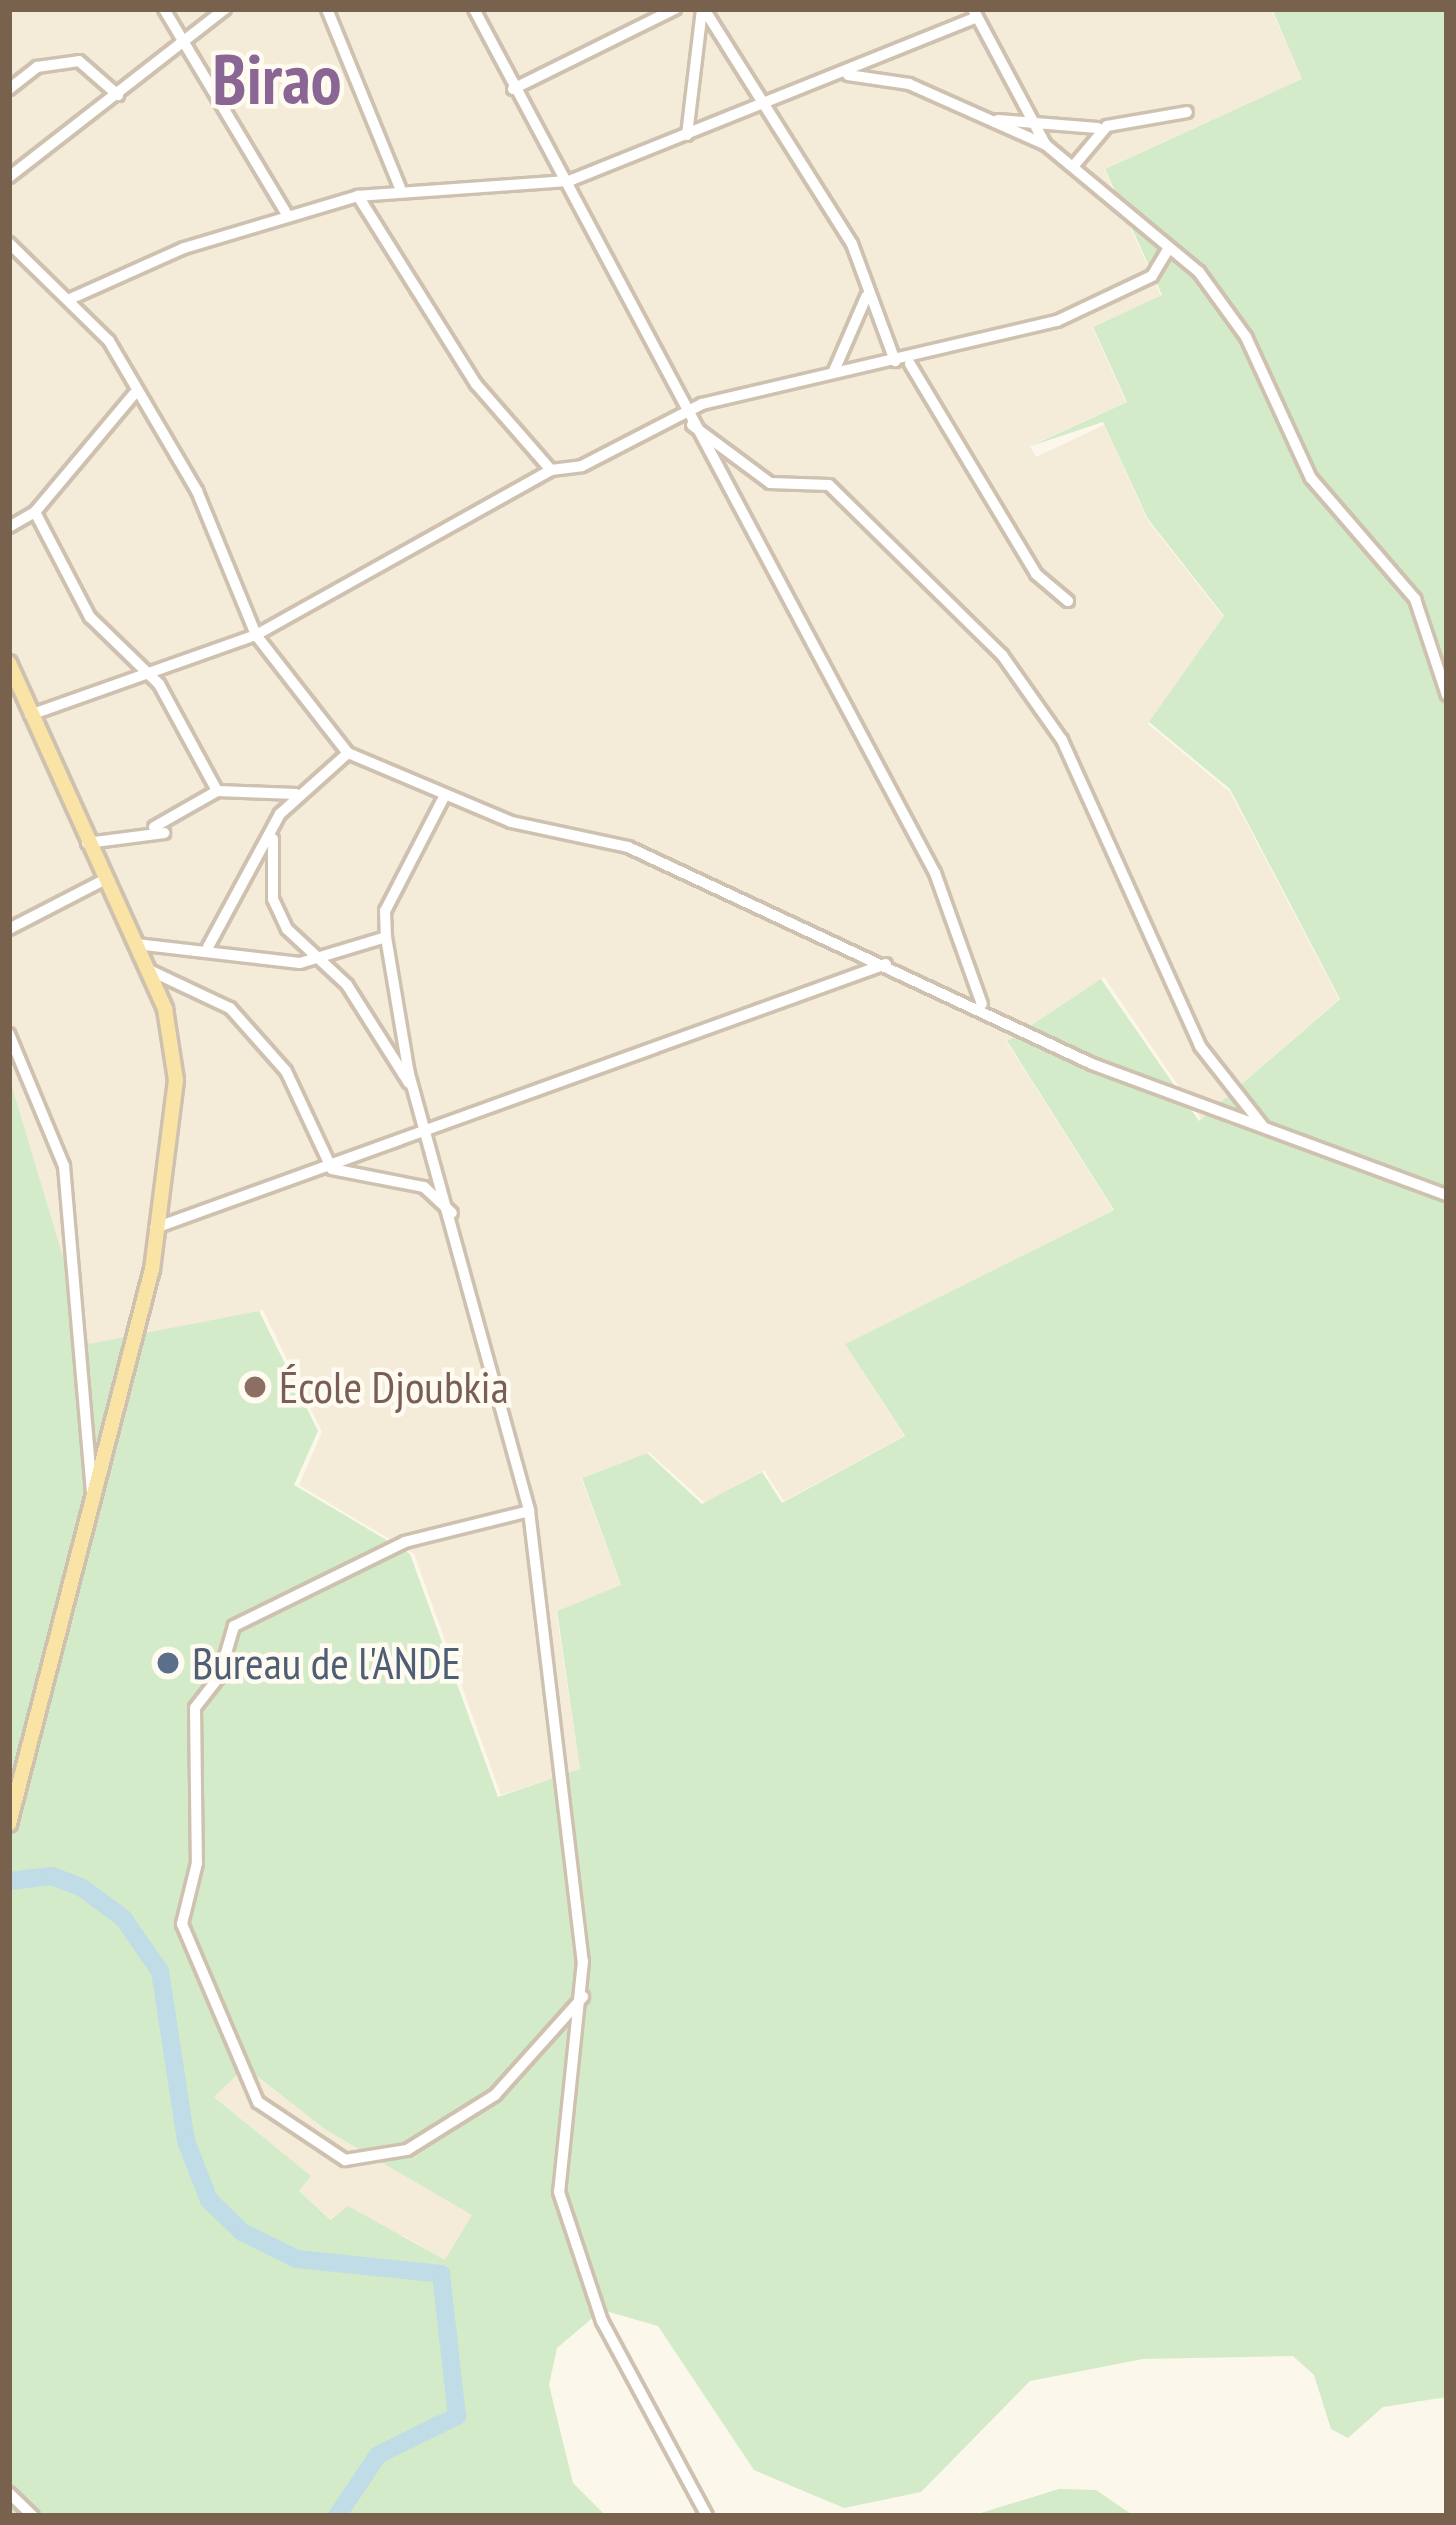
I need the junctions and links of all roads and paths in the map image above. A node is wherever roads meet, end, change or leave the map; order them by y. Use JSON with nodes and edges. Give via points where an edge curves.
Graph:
{"nodes":[{"id":1,"x":164,"y":9,"type":"edge"},
{"id":2,"x":225,"y":9,"type":"edge"},
{"id":3,"x":327,"y":9,"type":"edge"},
{"id":4,"x":474,"y":9,"type":"edge"},
{"id":5,"x":675,"y":9,"type":"edge"},
{"id":6,"x":703,"y":9,"type":"edge"},
{"id":7,"x":975,"y":13,"type":"edge"},
{"id":8,"x":186,"y":46,"type":"junction"},
{"id":9,"x":844,"y":76,"type":"junction"},
{"id":10,"x":9,"y":89,"type":"edge"},
{"id":11,"x":513,"y":89,"type":"junction"},
{"id":12,"x":118,"y":95,"type":"junction"},
{"id":13,"x":760,"y":99,"type":"junction"},
{"id":14,"x":1187,"y":112,"type":"dead end"},
{"id":15,"x":991,"y":121,"type":"junction"},
{"id":16,"x":1036,"y":126,"type":"junction"},
{"id":17,"x":1107,"y":127,"type":"junction"},
{"id":18,"x":687,"y":135,"type":"junction"},
{"id":19,"x":1046,"y":145,"type":"junction"},
{"id":20,"x":1076,"y":163,"type":"dead end"},
{"id":21,"x":9,"y":177,"type":"edge"},
{"id":22,"x":558,"y":178,"type":"junction"},
{"id":23,"x":400,"y":188,"type":"junction"},
{"id":24,"x":358,"y":196,"type":"junction"},
{"id":25,"x":288,"y":216,"type":"junction"},
{"id":26,"x":9,"y":243,"type":"edge"},
{"id":27,"x":1168,"y":249,"type":"junction"},
{"id":28,"x":866,"y":297,"type":"junction"},
{"id":29,"x":70,"y":298,"type":"junction"},
{"id":30,"x":896,"y":361,"type":"junction"},
{"id":31,"x":910,"y":364,"type":"junction"},
{"id":32,"x":834,"y":370,"type":"junction"},
{"id":33,"x":134,"y":394,"type":"junction"},
{"id":34,"x":681,"y":415,"type":"junction"},
{"id":35,"x":551,"y":470,"type":"junction"},
{"id":36,"x":35,"y":512,"type":"junction"},
{"id":37,"x":9,"y":527,"type":"edge"},
{"id":38,"x":1068,"y":601,"type":"dead end"},
{"id":39,"x":256,"y":635,"type":"junction"},
{"id":40,"x":9,"y":663,"type":"edge"},
{"id":41,"x":146,"y":670,"type":"junction"},
{"id":42,"x":1447,"y":694,"type":"edge"},
{"id":43,"x":30,"y":715,"type":"junction"},
{"id":44,"x":348,"y":754,"type":"junction"},
{"id":45,"x":218,"y":791,"type":"junction"},
{"id":46,"x":296,"y":794,"type":"junction"},
{"id":47,"x":445,"y":795,"type":"junction"},
{"id":48,"x":273,"y":839,"type":"junction"},
{"id":49,"x":84,"y":844,"type":"junction"},
{"id":50,"x":100,"y":882,"type":"junction"},
{"id":51,"x":9,"y":929,"type":"edge"},
{"id":52,"x":386,"y":937,"type":"junction"},
{"id":53,"x":133,"y":944,"type":"junction"},
{"id":54,"x":208,"y":947,"type":"junction"},
{"id":55,"x":318,"y":958,"type":"junction"},
{"id":56,"x":886,"y":964,"type":"junction"},
{"id":57,"x":147,"y":969,"type":"junction"},
{"id":58,"x":982,"y":1004,"type":"junction"},
{"id":59,"x":9,"y":1034,"type":"edge"},
{"id":60,"x":414,"y":1091,"type":"junction"},
{"id":61,"x":425,"y":1130,"type":"junction"},
{"id":62,"x":1268,"y":1131,"type":"junction"},
{"id":63,"x":332,"y":1169,"type":"junction"},
{"id":64,"x":1447,"y":1195,"type":"edge"},
{"id":65,"x":452,"y":1214,"type":"junction"},
{"id":66,"x":155,"y":1228,"type":"junction"},
{"id":67,"x":95,"y":1510,"type":"junction"},
{"id":68,"x":529,"y":1511,"type":"junction"},
{"id":69,"x":9,"y":1824,"type":"edge"},
{"id":70,"x":583,"y":1997,"type":"junction"},
{"id":71,"x":9,"y":2493,"type":"edge"},
{"id":72,"x":33,"y":2516,"type":"edge"},
{"id":73,"x":706,"y":2516,"type":"edge"}],
"edges":[{"from":1,"to":8,"type":"street"},
{"from":2,"to":8,"type":"street"},
{"from":3,"to":23,"type":"street"},
{"from":4,"to":11,"type":"street"},
{"from":5,"to":11,"type":"street"},
{"from":6,"to":13,"type":"street"},
{"from":6,"to":18,"type":"street"},
{"from":7,"to":9,"type":"street"},
{"from":7,"to":16,"type":"street"},
{"from":8,"to":12,"type":"street"},
{"from":8,"to":25,"type":"street"},
{"from":9,"to":13,"type":"street"},
{"from":9,"to":15,"type":"street","via":[[873,73]]},
{"from":10,"to":12,"type":"street","via":[[37,67],[79,61]]},
{"from":11,"to":22,"type":"street"},
{"from":12,"to":21,"type":"street"},
{"from":13,"to":18,"type":"street"},
{"from":13,"to":28,"type":"street","via":[[852,244]]},
{"from":14,"to":17,"type":"street"},
{"from":15,"to":16,"type":"street"},
{"from":15,"to":19,"type":"street"},
{"from":16,"to":17,"type":"street"},
{"from":16,"to":19,"type":"street"},
{"from":17,"to":20,"type":"street"},
{"from":18,"to":22,"type":"street"},
{"from":19,"to":27,"type":"street"},
{"from":22,"to":23,"type":"street"},
{"from":22,"to":34,"type":"street"},
{"from":23,"to":24,"type":"street"},
{"from":24,"to":25,"type":"street"},
{"from":24,"to":35,"type":"street","via":[[476,384]]},
{"from":25,"to":29,"type":"street"},
{"from":26,"to":29,"type":"street"},
{"from":27,"to":31,"type":"street","via":[[1152,276],[1057,321]]},
{"from":27,"to":42,"type":"street","via":[[1246,337],[1311,478],[1414,599]]},
{"from":28,"to":30,"type":"street"},
{"from":28,"to":32,"type":"street"},
{"from":29,"to":33,"type":"street","via":[[109,341]]},
{"from":30,"to":31,"type":"street"},
{"from":30,"to":32,"type":"street"},
{"from":31,"to":38,"type":"street","via":[[1036,574]]},
{"from":32,"to":34,"type":"street"},
{"from":33,"to":36,"type":"street"},
{"from":33,"to":39,"type":"street","via":[[197,491]]},
{"from":34,"to":35,"type":"street"},
{"from":34,"to":58,"type":"street","via":[[934,873]]},
{"from":34,"to":62,"type":"street","via":[[770,483],[829,485],[1003,655],[1062,740],[1201,1046]]},
{"from":35,"to":39,"type":"street"},
{"from":36,"to":37,"type":"street"},
{"from":36,"to":41,"type":"street","via":[[90,617]]},
{"from":39,"to":41,"type":"street"},
{"from":39,"to":44,"type":"street"},
{"from":40,"to":43,"type":"main road"},
{"from":41,"to":43,"type":"street"},
{"from":41,"to":45,"type":"street"},
{"from":43,"to":49,"type":"main road"},
{"from":44,"to":46,"type":"street"},
{"from":44,"to":47,"type":"street"},
{"from":45,"to":46,"type":"street"},
{"from":45,"to":49,"type":"street","via":[[159,830]]},
{"from":46,"to":48,"type":"street"},
{"from":47,"to":52,"type":"street","via":[[386,910]]},
{"from":47,"to":56,"type":"street","via":[[511,822],[628,847]]},
{"from":48,"to":54,"type":"street"},
{"from":48,"to":55,"type":"street","via":[[273,899]]},
{"from":49,"to":50,"type":"main road"},
{"from":50,"to":51,"type":"street"},
{"from":50,"to":53,"type":"main road"},
{"from":52,"to":55,"type":"street"},
{"from":52,"to":60,"type":"street"},
{"from":53,"to":54,"type":"street","via":[[165,955]]},
{"from":53,"to":57,"type":"main road"},
{"from":54,"to":55,"type":"street"},
{"from":55,"to":60,"type":"street"},
{"from":56,"to":58,"type":"street"},
{"from":56,"to":61,"type":"street"},
{"from":57,"to":63,"type":"street","via":[[230,1008],[286,1071]]},
{"from":57,"to":66,"type":"main road","via":[[176,1080]]},
{"from":58,"to":62,"type":"street","via":[[1092,1064]]},
{"from":59,"to":67,"type":"street","via":[[64,1166]]},
{"from":60,"to":61,"type":"street"},
{"from":61,"to":63,"type":"street"},
{"from":61,"to":65,"type":"street"},
{"from":62,"to":64,"type":"street"},
{"from":63,"to":65,"type":"street","via":[[424,1187]]},
{"from":63,"to":66,"type":"street","via":[[274,1178]]},
{"from":65,"to":68,"type":"street"},
{"from":66,"to":67,"type":"main road"},
{"from":67,"to":69,"type":"main road"},
{"from":68,"to":70,"type":"street"},
{"from":68,"to":70,"type":"street","via":[[404,1542],[234,1625],[219,1677],[195,1708],[197,1864],[182,1924],[258,2102],[345,2160],[407,2150],[495,2095]]},
{"from":70,"to":73,"type":"street","via":[[559,2192],[602,2321]]},
{"from":71,"to":72,"type":"street"}]}
